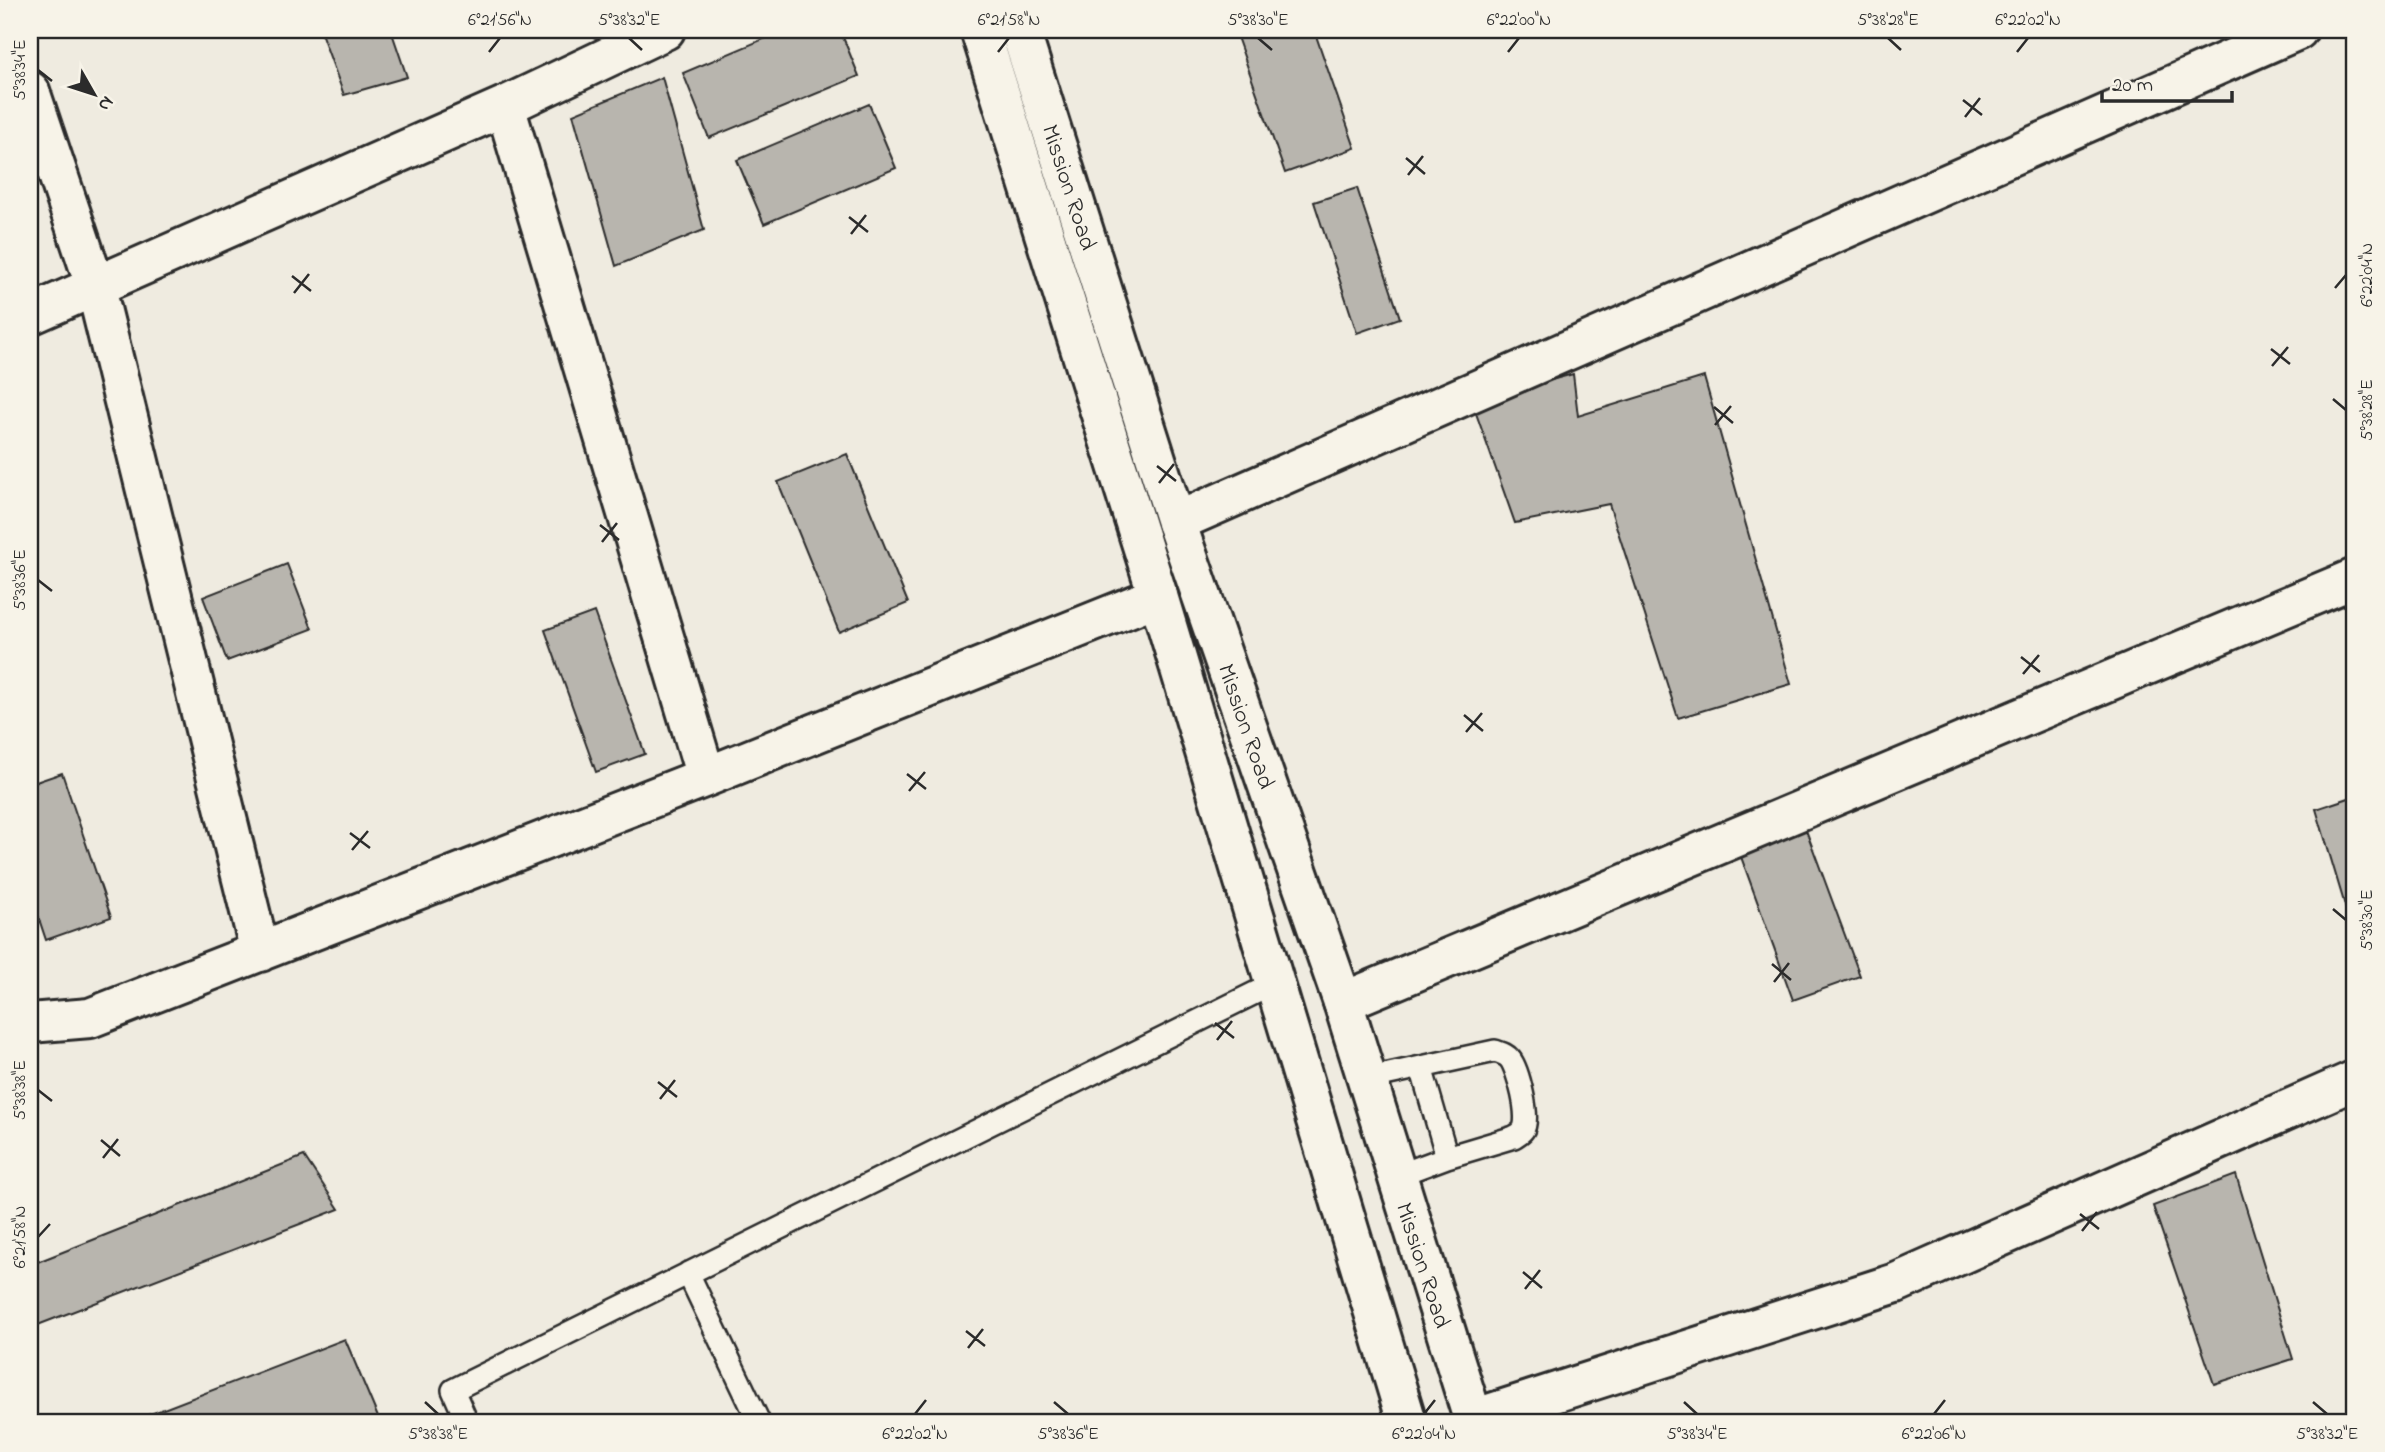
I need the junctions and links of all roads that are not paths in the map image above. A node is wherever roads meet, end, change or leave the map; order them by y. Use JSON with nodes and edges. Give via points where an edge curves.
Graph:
{"nodes":[{"id":1,"x":665,"y":30,"type":"edge"},
{"id":2,"x":980,"y":30,"type":"edge"},
{"id":3,"x":1020,"y":30,"type":"edge"},
{"id":4,"x":2298,"y":30,"type":"edge"},
{"id":5,"x":30,"y":91,"type":"edge"},
{"id":6,"x":505,"y":106,"type":"junction"},
{"id":7,"x":96,"y":288,"type":"junction"},
{"id":8,"x":30,"y":315,"type":"edge"},
{"id":9,"x":1176,"y":522,"type":"junction"},
{"id":10,"x":2355,"y":578,"type":"edge"},
{"id":11,"x":1158,"y":596,"type":"junction"},
{"id":12,"x":706,"y":777,"type":"junction"},
{"id":13,"x":260,"y":952,"type":"junction"},
{"id":14,"x":1273,"y":984,"type":"junction"},
{"id":15,"x":1343,"y":1002,"type":"junction"},
{"id":16,"x":30,"y":1023,"type":"edge"},
{"id":17,"x":1421,"y":1067,"type":"junction"},
{"id":18,"x":1366,"y":1079,"type":"junction"},
{"id":19,"x":2355,"y":1080,"type":"edge"},
{"id":20,"x":1447,"y":1157,"type":"junction"},
{"id":21,"x":1396,"y":1176,"type":"junction"},
{"id":22,"x":688,"y":1273,"type":"junction"},
{"id":23,"x":1474,"y":1420,"type":"edge"},
{"id":24,"x":467,"y":1422,"type":"edge"},
{"id":25,"x":760,"y":1422,"type":"edge"},
{"id":26,"x":1407,"y":1422,"type":"edge"}],
"edges":[{"from":1,"to":6,"type":"street"},
{"from":2,"to":11,"type":"street","name":"Mission Road"},
{"from":3,"to":9,"type":"street","name":"Mission Road"},
{"from":4,"to":9,"type":"street"},
{"from":5,"to":7,"type":"street"},
{"from":6,"to":7,"type":"street"},
{"from":6,"to":12,"type":"street"},
{"from":7,"to":8,"type":"street"},
{"from":7,"to":13,"type":"street"},
{"from":9,"to":15,"type":"street","name":"Mission Road"},
{"from":10,"to":15,"type":"street"},
{"from":11,"to":12,"type":"street"},
{"from":11,"to":14,"type":"street","name":"Mission Road"},
{"from":12,"to":13,"type":"street"},
{"from":13,"to":16,"type":"street","via":[[90,1018]]},
{"from":14,"to":22,"type":"lane"},
{"from":14,"to":26,"type":"street","name":"Mission Road"},
{"from":15,"to":18,"type":"street","name":"Mission Road"},
{"from":17,"to":18,"type":"lane"},
{"from":17,"to":20,"type":"lane"},
{"from":17,"to":20,"type":"lane","via":[[1495,1051],[1513,1062],[1526,1121],[1522,1132]]},
{"from":18,"to":21,"type":"street","name":"Mission Road"},
{"from":19,"to":23,"type":"street","via":[[1896,1283]]},
{"from":20,"to":21,"type":"lane"},
{"from":21,"to":23,"type":"street","name":"Mission Road"},
{"from":22,"to":24,"type":"lane","via":[[453,1390]]},
{"from":22,"to":25,"type":"lane"}]}
